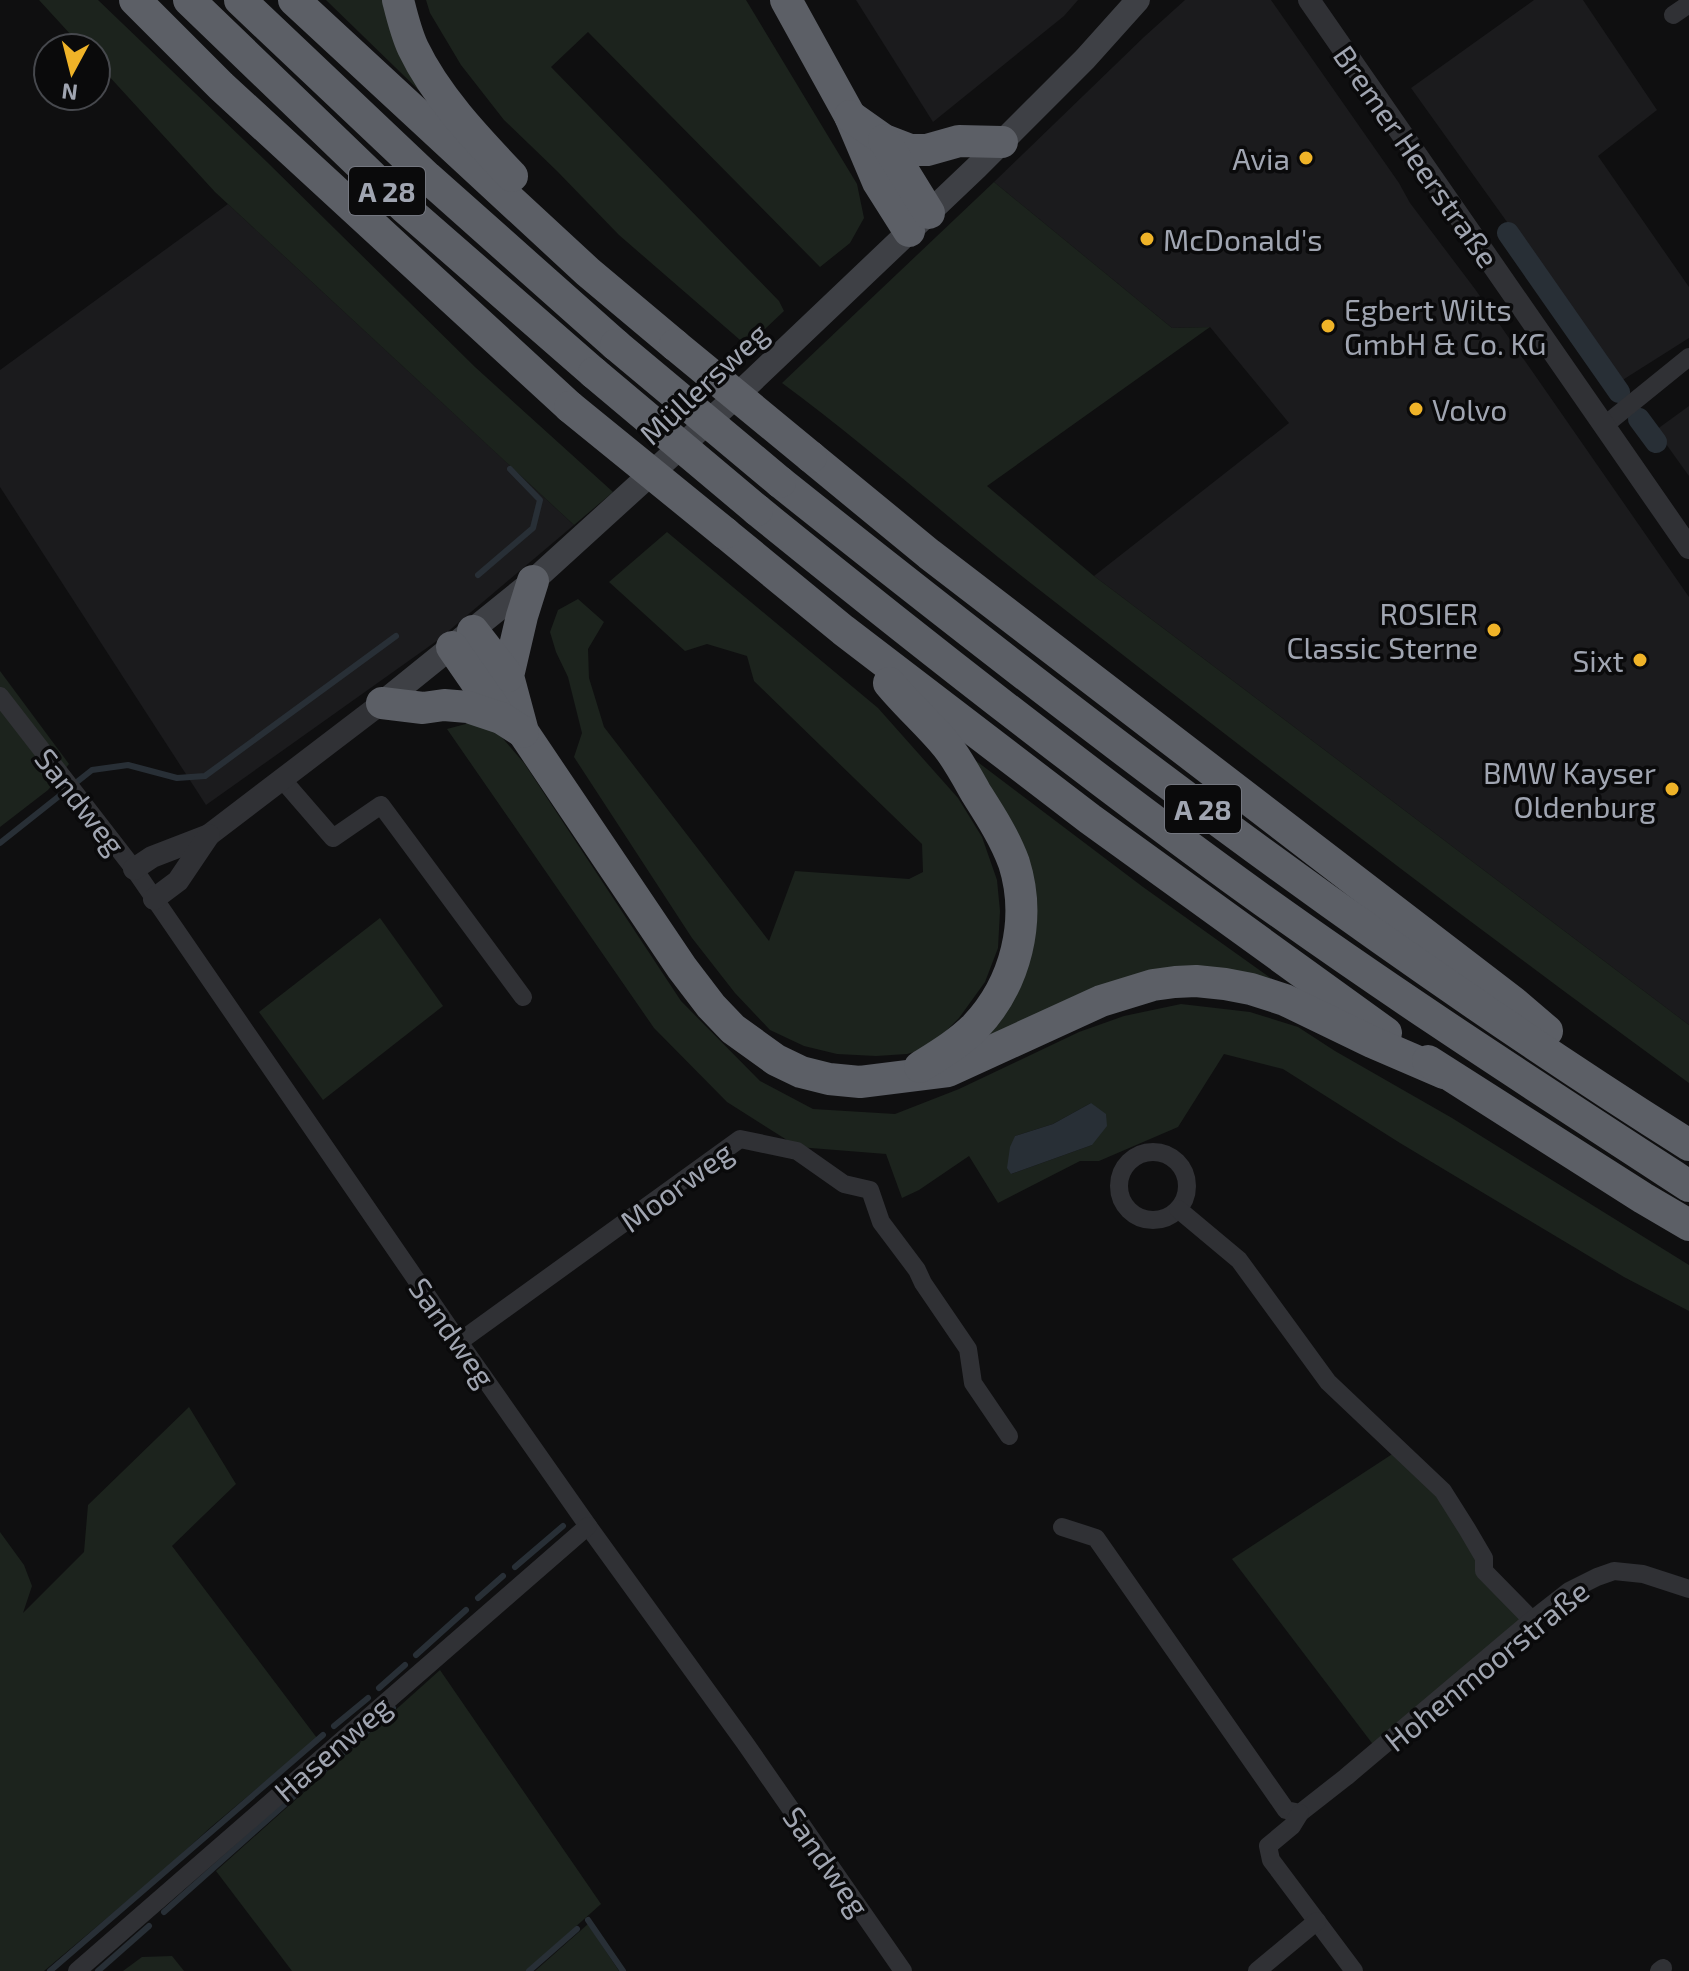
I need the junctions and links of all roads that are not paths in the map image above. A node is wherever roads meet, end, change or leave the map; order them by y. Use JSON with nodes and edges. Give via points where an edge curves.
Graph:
{"nodes":[{"id":1,"x":135,"y":0,"type":"edge"},
{"id":2,"x":189,"y":0,"type":"edge"},
{"id":3,"x":240,"y":0,"type":"edge"},
{"id":4,"x":294,"y":0,"type":"edge"},
{"id":5,"x":398,"y":0,"type":"edge"},
{"id":6,"x":786,"y":0,"type":"edge"},
{"id":7,"x":1138,"y":0,"type":"edge"},
{"id":8,"x":1309,"y":0,"type":"edge"},
{"id":9,"x":850,"y":116,"type":"junction"},
{"id":10,"x":884,"y":140,"type":"junction"},
{"id":11,"x":1002,"y":142,"type":"junction"},
{"id":12,"x":919,"y":222,"type":"junction"},
{"id":13,"x":588,"y":272,"type":"junction"},
{"id":14,"x":1689,"y":357,"type":"edge"},
{"id":15,"x":1605,"y":425,"type":"junction"},
{"id":16,"x":1689,"y":548,"type":"edge"},
{"id":17,"x":533,"y":581,"type":"junction"},
{"id":18,"x":843,"y":630,"type":"junction"},
{"id":19,"x":462,"y":639,"type":"junction"},
{"id":20,"x":508,"y":676,"type":"junction"},
{"id":21,"x":0,"y":696,"type":"edge"},
{"id":22,"x":382,"y":703,"type":"junction"},
{"id":23,"x":512,"y":725,"type":"junction"},
{"id":24,"x":281,"y":778,"type":"junction"},
{"id":25,"x":209,"y":835,"type":"junction"},
{"id":26,"x":134,"y":869,"type":"junction"},
{"id":27,"x":154,"y":899,"type":"junction"},
{"id":28,"x":523,"y":997,"type":"dead end"},
{"id":29,"x":1444,"y":1073,"type":"junction"},
{"id":30,"x":904,"y":1077,"type":"junction"},
{"id":31,"x":1642,"y":1115,"type":"junction"},
{"id":32,"x":1689,"y":1145,"type":"edge"},
{"id":33,"x":1689,"y":1186,"type":"edge"},
{"id":34,"x":1178,"y":1209,"type":"dead end"},
{"id":35,"x":1689,"y":1225,"type":"edge"},
{"id":36,"x":459,"y":1342,"type":"junction"},
{"id":37,"x":1009,"y":1436,"type":"dead end"},
{"id":38,"x":588,"y":1526,"type":"junction"},
{"id":39,"x":1062,"y":1527,"type":"dead end"},
{"id":40,"x":1689,"y":1589,"type":"edge"},
{"id":41,"x":1532,"y":1620,"type":"junction"},
{"id":42,"x":1293,"y":1812,"type":"junction"},
{"id":43,"x":1317,"y":1921,"type":"junction"},
{"id":44,"x":77,"y":1971,"type":"edge"},
{"id":45,"x":903,"y":1971,"type":"edge"},
{"id":46,"x":1257,"y":1971,"type":"edge"},
{"id":47,"x":1354,"y":1971,"type":"edge"}],
"edges":[{"from":1,"to":18,"type":"highway","bridge":true,"via":[[221,86],[570,407]]},
{"from":2,"to":33,"type":"highway","number":"A 28","bridge":true,"via":[[405,208],[862,595],[1216,866],[1409,1003]]},
{"from":3,"to":31,"type":"highway","number":"A 28","bridge":true,"via":[[427,177],[780,482],[1239,837],[1422,969]]},
{"from":4,"to":13,"type":"highway"},
{"from":5,"to":13,"type":"highway","via":[[412,47],[444,98],[541,207]]},
{"from":6,"to":9,"type":"highway"},
{"from":7,"to":11,"type":"main road","name":"Müllersweg"},
{"from":8,"to":15,"type":"street","name":"Bremer Heerstraße"},
{"from":9,"to":10,"type":"highway"},
{"from":9,"to":12,"type":"highway","via":[[878,182]]},
{"from":10,"to":11,"type":"highway","via":[[910,150],[959,141]]},
{"from":10,"to":12,"type":"highway"},
{"from":11,"to":12,"type":"main road","name":"Müllersweg"},
{"from":12,"to":17,"type":"main road","name":"Müllersweg"},
{"from":13,"to":31,"type":"highway","bridge":true,"via":[[929,554],[1513,1002]]},
{"from":14,"to":15,"type":"street"},
{"from":15,"to":16,"type":"street","name":"Bremer Heerstraße"},
{"from":17,"to":19,"type":"main road","name":"Müllersweg"},
{"from":17,"to":20,"type":"highway"},
{"from":18,"to":29,"type":"highway","via":[[1090,819]]},
{"from":18,"to":30,"type":"highway","via":[[948,747],[994,821],[1021,891],[1022,925],[999,995],[974,1028]]},
{"from":19,"to":20,"type":"highway"},
{"from":19,"to":22,"type":"main road","name":"Müllersweg"},
{"from":19,"to":23,"type":"highway"},
{"from":20,"to":23,"type":"highway"},
{"from":21,"to":26,"type":"street","name":"Sandweg"},
{"from":22,"to":23,"type":"highway","via":[[468,707]]},
{"from":22,"to":24,"type":"street","name":"Müllersweg"},
{"from":23,"to":30,"type":"highway","via":[[682,968],[733,1029],[801,1072],[860,1082]]},
{"from":24,"to":25,"type":"street","name":"Müllersweg"},
{"from":24,"to":28,"type":"street","via":[[333,838],[381,805]]},
{"from":25,"to":26,"type":"street","name":"Müllersweg"},
{"from":25,"to":27,"type":"street","name":"Müllersweg","via":[[178,881]]},
{"from":26,"to":27,"type":"street","name":"Sandweg"},
{"from":27,"to":36,"type":"street","name":"Sandweg"},
{"from":29,"to":30,"type":"highway","via":[[1285,1000],[1196,981],[1153,985],[1101,1001],[948,1071]]},
{"from":29,"to":35,"type":"highway"},
{"from":31,"to":32,"type":"highway","number":"A 28"},
{"from":34,"to":41,"type":"street","via":[[1239,1260],[1328,1382],[1443,1491],[1484,1558],[1484,1571]]},
{"from":36,"to":37,"type":"street","name":"Moorweg","via":[[740,1139],[797,1151],[844,1184],[870,1190],[881,1222],[968,1349],[973,1383]]},
{"from":36,"to":38,"type":"street","name":"Sandweg"},
{"from":38,"to":44,"type":"street","name":"Hasenweg"},
{"from":38,"to":45,"type":"street","name":"Sandweg"},
{"from":39,"to":42,"type":"street","via":[[1096,1538]]},
{"from":40,"to":41,"type":"street","name":"Hohenmoorstraße","via":[[1614,1571],[1569,1591]]},
{"from":41,"to":42,"type":"street","name":"Hohenmoorstraße","via":[[1346,1777]]},
{"from":42,"to":43,"type":"street","name":"Hohenmoorstraße","via":[[1292,1826],[1268,1846],[1271,1860]]},
{"from":43,"to":46,"type":"street"},
{"from":43,"to":47,"type":"street","name":"Hohenmoorstraße"}]}
